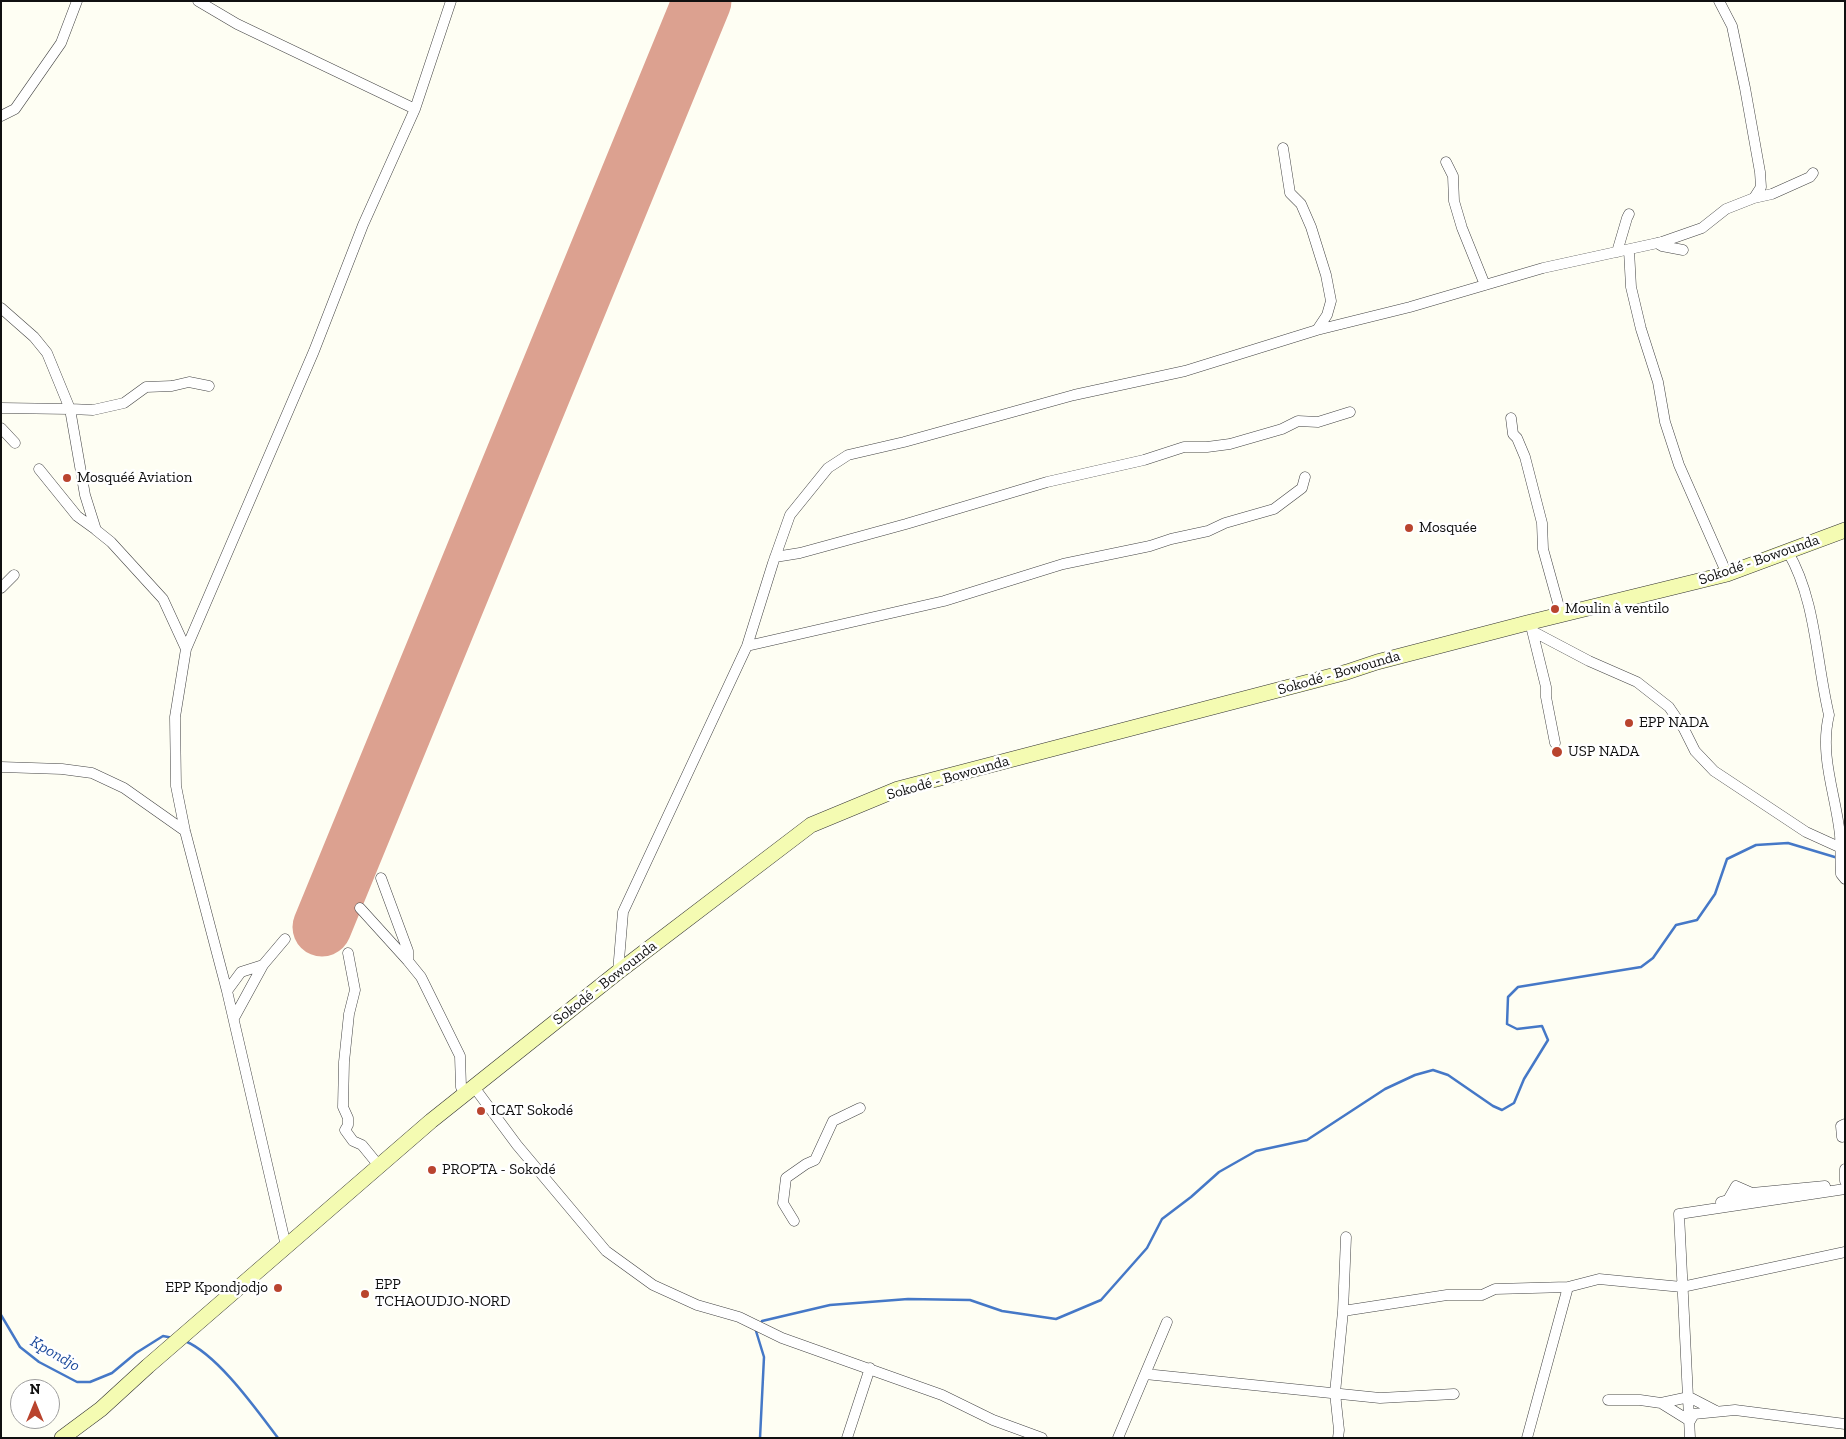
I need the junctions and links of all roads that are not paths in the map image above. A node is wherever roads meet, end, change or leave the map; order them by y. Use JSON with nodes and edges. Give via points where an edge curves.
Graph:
{"nodes":[{"id":1,"x":77,"y":1,"type":"edge"},
{"id":2,"x":198,"y":1,"type":"edge"},
{"id":3,"x":451,"y":1,"type":"edge"},
{"id":4,"x":1719,"y":1,"type":"edge"},
{"id":5,"x":415,"y":109,"type":"junction"},
{"id":6,"x":1,"y":116,"type":"edge"},
{"id":7,"x":1283,"y":148,"type":"dead end"},
{"id":8,"x":1446,"y":162,"type":"dead end"},
{"id":9,"x":1813,"y":173,"type":"dead end"},
{"id":10,"x":1748,"y":202,"type":"junction"},
{"id":11,"x":1630,"y":214,"type":"dead end"},
{"id":12,"x":1657,"y":243,"type":"junction"},
{"id":13,"x":1633,"y":249,"type":"junction"},
{"id":14,"x":1683,"y":250,"type":"dead end"},
{"id":15,"x":1617,"y":252,"type":"junction"},
{"id":16,"x":1633,"y":262,"type":"dead end"},
{"id":17,"x":1485,"y":285,"type":"junction"},
{"id":18,"x":1,"y":308,"type":"edge"},
{"id":19,"x":1316,"y":330,"type":"junction"},
{"id":20,"x":209,"y":386,"type":"dead end"},
{"id":21,"x":1,"y":408,"type":"edge"},
{"id":22,"x":70,"y":409,"type":"junction"},
{"id":23,"x":1350,"y":412,"type":"dead end"},
{"id":24,"x":1511,"y":418,"type":"dead end"},
{"id":25,"x":1,"y":428,"type":"edge"},
{"id":26,"x":15,"y":443,"type":"dead end"},
{"id":27,"x":38,"y":469,"type":"dead end"},
{"id":28,"x":1305,"y":477,"type":"dead end"},
{"id":29,"x":96,"y":530,"type":"junction"},
{"id":30,"x":1845,"y":530,"type":"edge"},
{"id":31,"x":1788,"y":552,"type":"junction"},
{"id":32,"x":775,"y":557,"type":"junction"},
{"id":33,"x":1727,"y":574,"type":"junction"},
{"id":34,"x":14,"y":575,"type":"dead end"},
{"id":35,"x":1,"y":588,"type":"edge"},
{"id":36,"x":1561,"y":614,"type":"junction"},
{"id":37,"x":1531,"y":627,"type":"junction"},
{"id":38,"x":748,"y":646,"type":"junction"},
{"id":39,"x":186,"y":649,"type":"junction"},
{"id":40,"x":1555,"y":743,"type":"dead end"},
{"id":41,"x":1,"y":767,"type":"edge"},
{"id":42,"x":185,"y":831,"type":"junction"},
{"id":43,"x":1839,"y":847,"type":"junction"},
{"id":44,"x":381,"y":878,"type":"dead end"},
{"id":45,"x":1845,"y":879,"type":"edge"},
{"id":46,"x":360,"y":908,"type":"dead end"},
{"id":47,"x":285,"y":939,"type":"dead end"},
{"id":48,"x":348,"y":953,"type":"dead end"},
{"id":49,"x":408,"y":961,"type":"junction"},
{"id":50,"x":263,"y":965,"type":"junction"},
{"id":51,"x":618,"y":972,"type":"junction"},
{"id":52,"x":228,"y":991,"type":"junction"},
{"id":53,"x":234,"y":1018,"type":"junction"},
{"id":54,"x":470,"y":1090,"type":"junction"},
{"id":55,"x":860,"y":1108,"type":"dead end"},
{"id":56,"x":1845,"y":1124,"type":"edge"},
{"id":57,"x":1842,"y":1137,"type":"dead end"},
{"id":58,"x":380,"y":1167,"type":"junction"},
{"id":59,"x":1845,"y":1169,"type":"edge"},
{"id":60,"x":1845,"y":1182,"type":"edge"},
{"id":61,"x":1845,"y":1189,"type":"edge"},
{"id":62,"x":1702,"y":1210,"type":"junction"},
{"id":63,"x":794,"y":1221,"type":"dead end"},
{"id":64,"x":1346,"y":1237,"type":"dead end"},
{"id":65,"x":286,"y":1246,"type":"junction"},
{"id":66,"x":1845,"y":1252,"type":"edge"},
{"id":67,"x":1568,"y":1287,"type":"junction"},
{"id":68,"x":1682,"y":1287,"type":"junction"},
{"id":69,"x":1343,"y":1311,"type":"junction"},
{"id":70,"x":1166,"y":1322,"type":"dead end"},
{"id":71,"x":870,"y":1368,"type":"junction"},
{"id":72,"x":1145,"y":1374,"type":"junction"},
{"id":73,"x":1335,"y":1393,"type":"junction"},
{"id":74,"x":1454,"y":1394,"type":"dead end"},
{"id":75,"x":1689,"y":1397,"type":"junction"},
{"id":76,"x":1608,"y":1400,"type":"dead end"},
{"id":77,"x":1661,"y":1403,"type":"junction"},
{"id":78,"x":1717,"y":1412,"type":"junction"},
{"id":79,"x":1690,"y":1421,"type":"junction"},
{"id":80,"x":1845,"y":1424,"type":"edge"},
{"id":81,"x":62,"y":1438,"type":"edge"},
{"id":82,"x":847,"y":1438,"type":"edge"},
{"id":83,"x":1042,"y":1438,"type":"edge"},
{"id":84,"x":1118,"y":1438,"type":"edge"},
{"id":85,"x":1338,"y":1438,"type":"edge"},
{"id":86,"x":1527,"y":1438,"type":"edge"},
{"id":87,"x":1690,"y":1438,"type":"edge"}],
"edges":[{"from":1,"to":6,"type":"street","via":[[61,43],[15,109]]},
{"from":2,"to":5,"type":"street","via":[[237,24]]},
{"from":3,"to":5,"type":"street"},
{"from":4,"to":10,"type":"street","via":[[1732,26],[1760,172],[1761,187]]},
{"from":5,"to":39,"type":"street","via":[[363,225],[314,351]]},
{"from":7,"to":19,"type":"street","via":[[1290,193],[1301,204],[1311,227],[1331,301],[1327,315]]},
{"from":8,"to":17,"type":"street","via":[[1453,176],[1454,201],[1462,228]]},
{"from":9,"to":10,"type":"street"},
{"from":10,"to":12,"type":"street","via":[[1726,209],[1702,228]]},
{"from":11,"to":15,"type":"street"},
{"from":12,"to":13,"type":"street"},
{"from":12,"to":14,"type":"street"},
{"from":13,"to":15,"type":"street"},
{"from":13,"to":16,"type":"street"},
{"from":13,"to":33,"type":"street","via":[[1633,296],[1658,382],[1665,422],[1679,465]]},
{"from":15,"to":17,"type":"street"},
{"from":17,"to":19,"type":"street"},
{"from":18,"to":22,"type":"street","via":[[47,353]]},
{"from":19,"to":32,"type":"street","via":[[1185,370],[1074,395],[848,455],[828,468],[790,515]]},
{"from":20,"to":22,"type":"street","via":[[189,382],[146,387],[124,403],[93,410]]},
{"from":21,"to":22,"type":"street"},
{"from":22,"to":29,"type":"street","via":[[85,495]]},
{"from":23,"to":32,"type":"street","via":[[1318,422],[1298,421],[1230,444],[1184,447],[1144,460],[1047,482],[800,553]]},
{"from":24,"to":36,"type":"street","via":[[1513,434],[1525,457],[1542,523],[1543,549]]},
{"from":25,"to":26,"type":"street"},
{"from":27,"to":29,"type":"street","via":[[77,516]]},
{"from":28,"to":38,"type":"street","via":[[1302,488],[1274,509],[1208,531],[1063,564],[944,601]]},
{"from":29,"to":39,"type":"street","via":[[164,599]]},
{"from":30,"to":31,"type":"main road","name":"Sokodé - Bowounda"},
{"from":31,"to":33,"type":"main road","name":"Sokodé - Bowounda"},
{"from":31,"to":43,"type":"street","via":[[1797,567],[1810,612],[1829,715],[1825,731],[1826,748]]},
{"from":32,"to":38,"type":"street"},
{"from":33,"to":36,"type":"main road","name":"Sokodé - Bowounda"},
{"from":34,"to":35,"type":"street"},
{"from":36,"to":37,"type":"main road","name":"Sokodé - Bowounda"},
{"from":37,"to":40,"type":"street","via":[[1546,687]]},
{"from":37,"to":43,"type":"street","via":[[1590,661],[1637,682],[1669,707],[1695,751],[1714,771],[1806,832]]},
{"from":37,"to":51,"type":"main road","name":"Sokodé - Bowounda","via":[[1377,662],[1338,675],[898,789],[811,826]]},
{"from":38,"to":51,"type":"street","via":[[622,912]]},
{"from":39,"to":42,"type":"street","via":[[175,717],[176,786]]},
{"from":41,"to":42,"type":"street","via":[[92,773],[124,788]]},
{"from":42,"to":52,"type":"street"},
{"from":43,"to":45,"type":"street","via":[[1841,874]]},
{"from":44,"to":49,"type":"street","via":[[408,951]]},
{"from":46,"to":49,"type":"street"},
{"from":47,"to":50,"type":"street"},
{"from":48,"to":58,"type":"street","via":[[355,990],[344,1062],[343,1107],[348,1118],[345,1130]]},
{"from":49,"to":54,"type":"street","via":[[434,1000],[460,1056],[461,1087]]},
{"from":50,"to":52,"type":"street","via":[[241,972]]},
{"from":50,"to":53,"type":"street"},
{"from":51,"to":54,"type":"main road","name":"Sokodé - Bowounda"},
{"from":52,"to":53,"type":"street"},
{"from":53,"to":65,"type":"street"},
{"from":54,"to":58,"type":"main road","name":"Sokodé - Bowounda"},
{"from":54,"to":71,"type":"street","via":[[606,1251],[653,1285],[739,1317],[782,1338]]},
{"from":55,"to":63,"type":"street","via":[[833,1121],[815,1160],[786,1178],[784,1203]]},
{"from":56,"to":57,"type":"street","via":[[1841,1126]]},
{"from":58,"to":65,"type":"main road","name":"Sokodé - Bowounda"},
{"from":59,"to":60,"type":"street"},
{"from":60,"to":62,"type":"street","via":[[1752,1193]]},
{"from":61,"to":62,"type":"street"},
{"from":62,"to":68,"type":"street","via":[[1679,1214]]},
{"from":64,"to":69,"type":"street"},
{"from":65,"to":81,"type":"main road","name":"Sokodé - Bowounda","via":[[101,1409]]},
{"from":66,"to":68,"type":"street"},
{"from":67,"to":68,"type":"street","via":[[1599,1279]]},
{"from":67,"to":69,"type":"street","via":[[1495,1289],[1482,1296],[1448,1295]]},
{"from":67,"to":86,"type":"street"},
{"from":68,"to":75,"type":"street"},
{"from":69,"to":73,"type":"street"},
{"from":70,"to":72,"type":"street"},
{"from":71,"to":82,"type":"street"},
{"from":71,"to":83,"type":"street","via":[[942,1394],[993,1420]]},
{"from":72,"to":73,"type":"street"},
{"from":72,"to":84,"type":"street"},
{"from":73,"to":74,"type":"street","via":[[1380,1398]]},
{"from":73,"to":85,"type":"street"},
{"from":75,"to":77,"type":"street"},
{"from":75,"to":78,"type":"street"},
{"from":75,"to":79,"type":"street"},
{"from":76,"to":77,"type":"street"},
{"from":77,"to":79,"type":"street"},
{"from":78,"to":79,"type":"street","via":[[1694,1414]]},
{"from":78,"to":80,"type":"street","via":[[1736,1410]]},
{"from":79,"to":87,"type":"street"}]}
